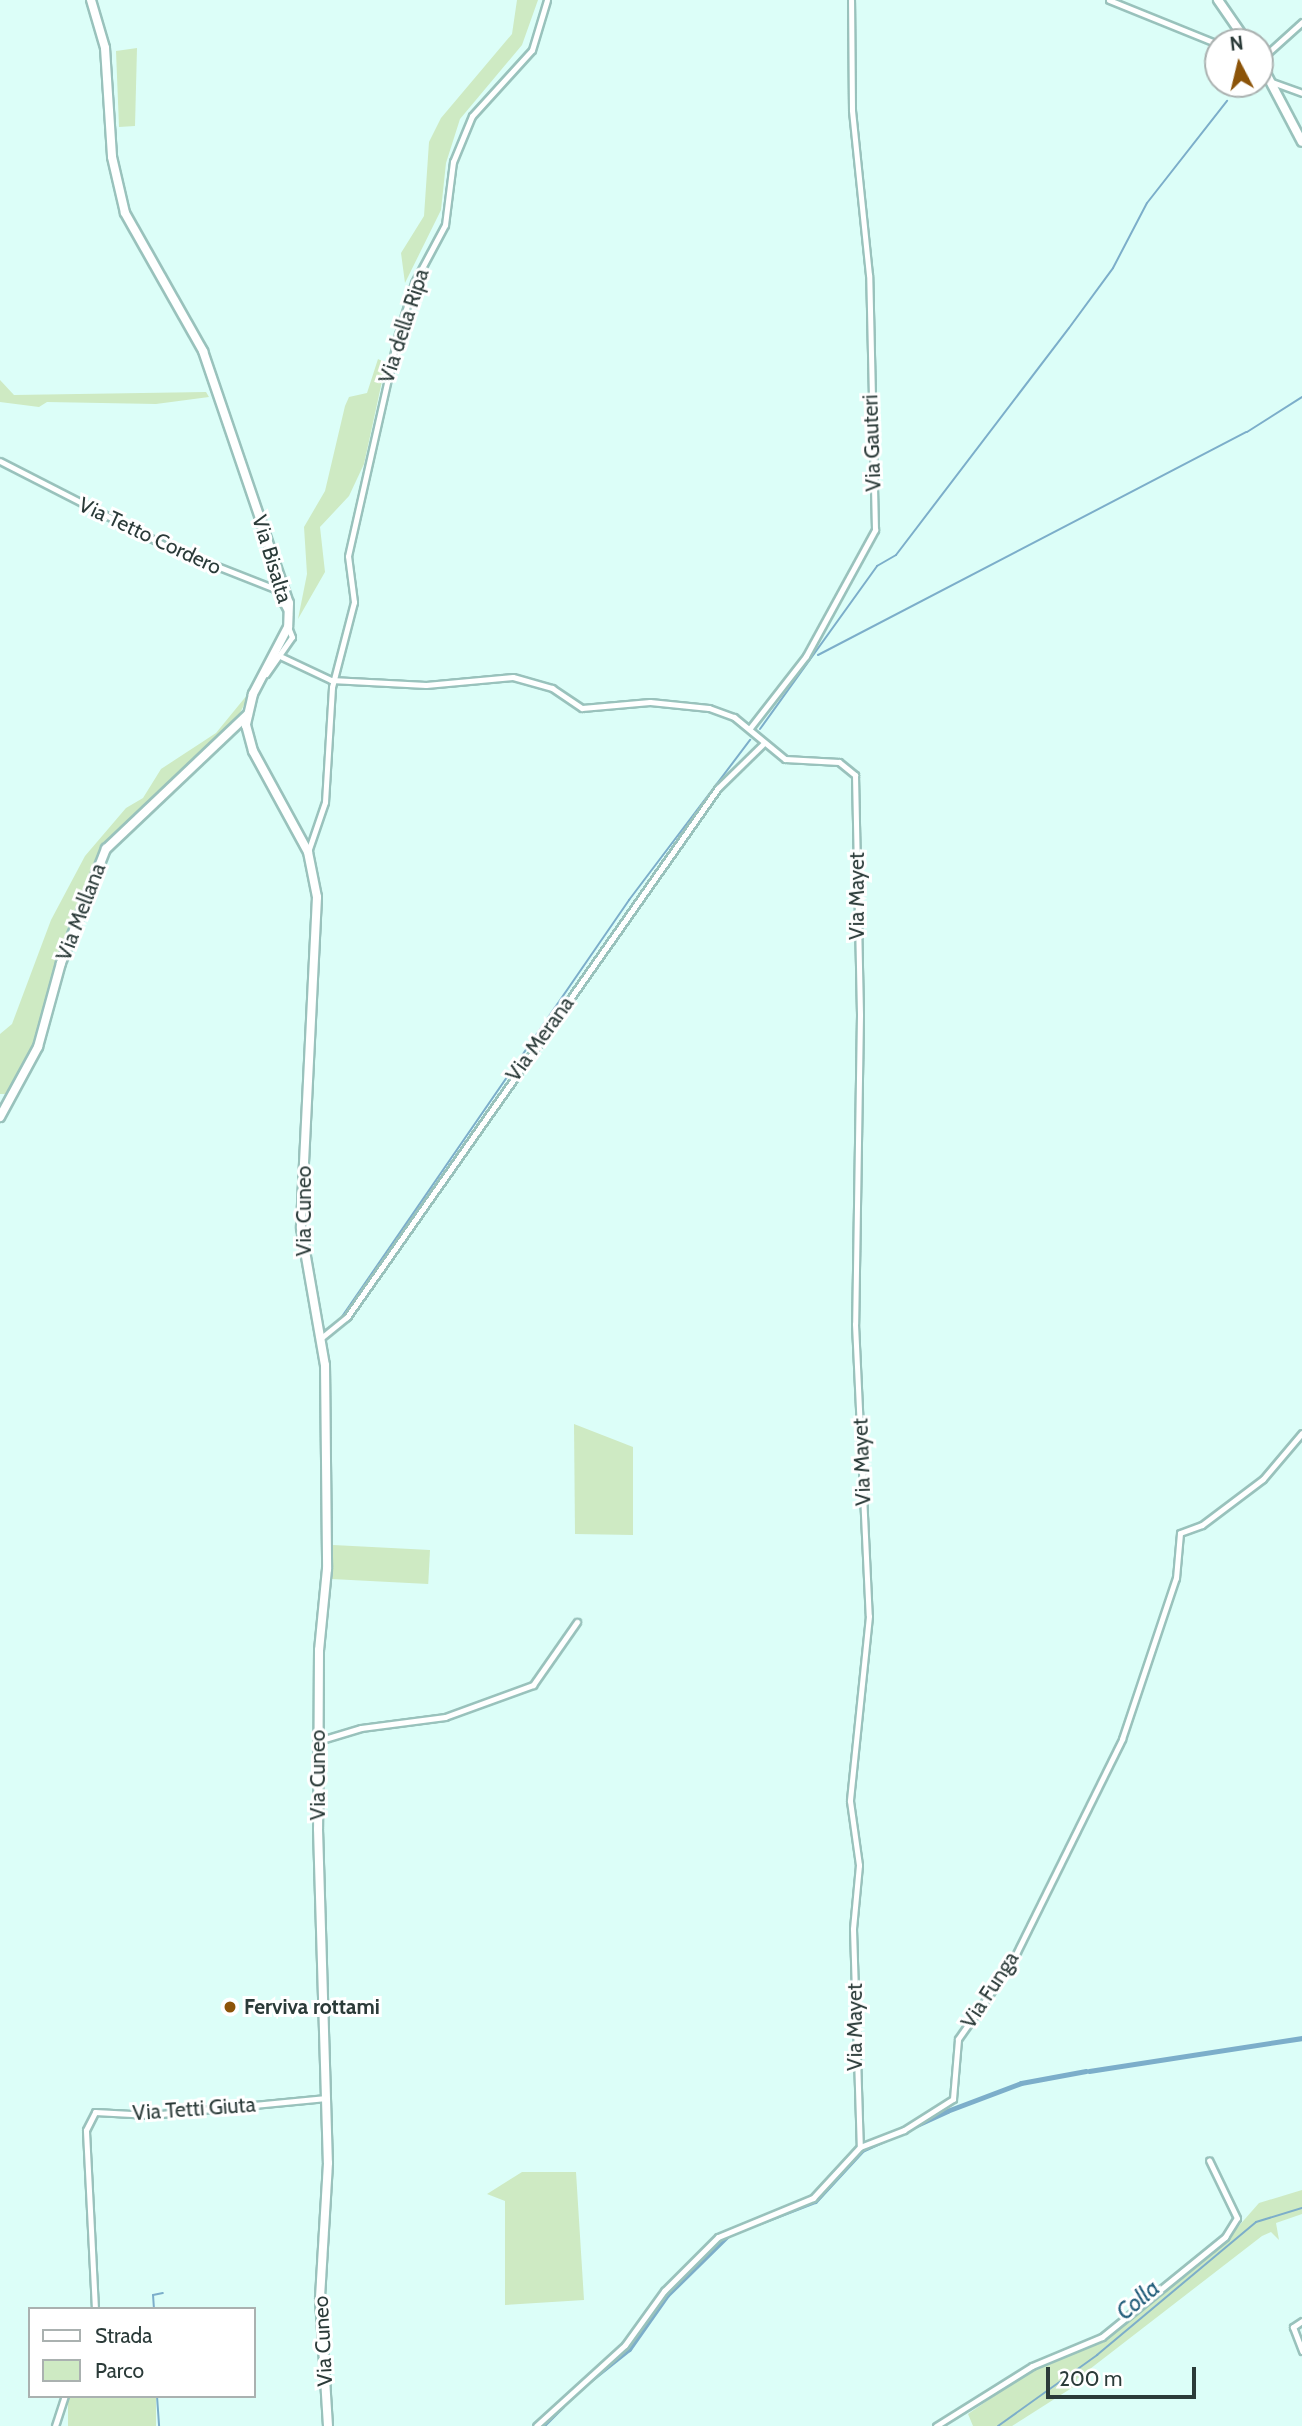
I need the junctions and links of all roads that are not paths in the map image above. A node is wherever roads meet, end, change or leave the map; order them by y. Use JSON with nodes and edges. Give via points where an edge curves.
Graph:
{"nodes":[{"id":1,"x":90,"y":0,"type":"edge"},
{"id":2,"x":547,"y":0,"type":"edge"},
{"id":3,"x":851,"y":0,"type":"edge"},
{"id":4,"x":1110,"y":0,"type":"edge"},
{"id":5,"x":1218,"y":0,"type":"edge"},
{"id":6,"x":1302,"y":22,"type":"edge"},
{"id":7,"x":1237,"y":28,"type":"edge"},
{"id":8,"x":1204,"y":38,"type":"edge"},
{"id":9,"x":1274,"y":51,"type":"edge"},
{"id":10,"x":1274,"y":83,"type":"edge"},
{"id":11,"x":1274,"y":88,"type":"edge"},
{"id":12,"x":1302,"y":93,"type":"edge"},
{"id":13,"x":1302,"y":142,"type":"edge"},
{"id":14,"x":0,"y":461,"type":"edge"},
{"id":15,"x":272,"y":557,"type":"junction"},
{"id":16,"x":275,"y":589,"type":"junction"},
{"id":17,"x":289,"y":615,"type":"junction"},
{"id":18,"x":288,"y":627,"type":"junction"},
{"id":19,"x":282,"y":657,"type":"junction"},
{"id":20,"x":263,"y":676,"type":"junction"},
{"id":21,"x":334,"y":680,"type":"junction"},
{"id":22,"x":247,"y":715,"type":"junction"},
{"id":23,"x":750,"y":728,"type":"junction"},
{"id":24,"x":764,"y":743,"type":"junction"},
{"id":25,"x":308,"y":852,"type":"junction"},
{"id":26,"x":0,"y":1117,"type":"edge"},
{"id":27,"x":321,"y":1338,"type":"junction"},
{"id":28,"x":1302,"y":1433,"type":"edge"},
{"id":29,"x":577,"y":1622,"type":"dead end"},
{"id":30,"x":318,"y":1741,"type":"junction"},
{"id":31,"x":326,"y":2098,"type":"junction"},
{"id":32,"x":860,"y":2147,"type":"junction"},
{"id":33,"x":1209,"y":2160,"type":"dead end"},
{"id":34,"x":95,"y":2307,"type":"edge"},
{"id":35,"x":1302,"y":2321,"type":"edge"},
{"id":36,"x":1302,"y":2351,"type":"edge"},
{"id":37,"x":64,"y":2398,"type":"edge"},
{"id":38,"x":55,"y":2426,"type":"edge"},
{"id":39,"x":328,"y":2426,"type":"edge"},
{"id":40,"x":536,"y":2426,"type":"edge"},
{"id":41,"x":936,"y":2426,"type":"edge"}],
"edges":[{"from":1,"to":15,"type":"street","name":"Via Bisalta","via":[[104,48],[112,158],[125,213],[195,333]]},
{"from":2,"to":21,"type":"street","name":"Via della Ripa","via":[[532,50],[472,116],[453,162],[445,225],[414,283],[371,439],[347,563],[354,602]]},
{"from":3,"to":23,"type":"street","name":"Via Gauteri","via":[[852,110],[869,275],[875,530],[806,656]]},
{"from":4,"to":8,"type":"street"},
{"from":5,"to":7,"type":"street"},
{"from":6,"to":9,"type":"street"},
{"from":10,"to":12,"type":"street"},
{"from":11,"to":13,"type":"street"},
{"from":14,"to":16,"type":"street","name":"Via Tetto Cordero","via":[[166,547]]},
{"from":15,"to":16,"type":"street"},
{"from":15,"to":17,"type":"street","name":"Via Bisalta"},
{"from":16,"to":17,"type":"street"},
{"from":17,"to":18,"type":"street","name":"Via Bisalta"},
{"from":18,"to":19,"type":"street","via":[[292,637]]},
{"from":18,"to":20,"type":"street","name":"Via Bisalta"},
{"from":19,"to":20,"type":"street"},
{"from":19,"to":21,"type":"street"},
{"from":20,"to":22,"type":"street","name":"Via Bisalta"},
{"from":21,"to":23,"type":"street","via":[[426,685],[513,677],[552,688],[582,708],[695,705]]},
{"from":21,"to":25,"type":"street","name":"Via della Ripa","via":[[325,802]]},
{"from":22,"to":25,"type":"street","via":[[253,751]]},
{"from":22,"to":26,"type":"street","name":"Via Mellana","via":[[106,849],[61,963],[38,1047]]},
{"from":23,"to":24,"type":"street"},
{"from":24,"to":27,"type":"street","name":"Via Merana","via":[[718,788],[347,1317]]},
{"from":24,"to":32,"type":"street","name":"Via Mayet","via":[[785,759],[839,762],[855,775],[860,1015],[855,1324],[869,1616],[850,1801],[859,1865],[853,1929]]},
{"from":25,"to":27,"type":"street","name":"Via Cuneo","via":[[317,897],[301,1241]]},
{"from":27,"to":30,"type":"street","name":"Via Cuneo","via":[[327,1569]]},
{"from":28,"to":32,"type":"street","name":"Via Funga","via":[[1263,1479],[1202,1525],[1180,1533],[1175,1578],[1122,1739],[1011,1964],[958,2039],[953,2099],[904,2130]]},
{"from":29,"to":30,"type":"street","via":[[533,1685],[445,1717],[361,1728]]},
{"from":30,"to":31,"type":"street","name":"Via Cuneo"},
{"from":31,"to":34,"type":"street","name":"Via Tetti Giuta","via":[[150,2115],[95,2112],[86,2130]]},
{"from":31,"to":39,"type":"street","name":"Via Cuneo","via":[[320,2299]]},
{"from":32,"to":40,"type":"street","name":"Via Funga","via":[[813,2197],[718,2237],[664,2291],[625,2345]]},
{"from":33,"to":41,"type":"street","via":[[1237,2218],[1225,2237],[1102,2337],[1032,2366]]},
{"from":35,"to":36,"type":"street","via":[[1293,2327]]},
{"from":37,"to":38,"type":"street"}]}
